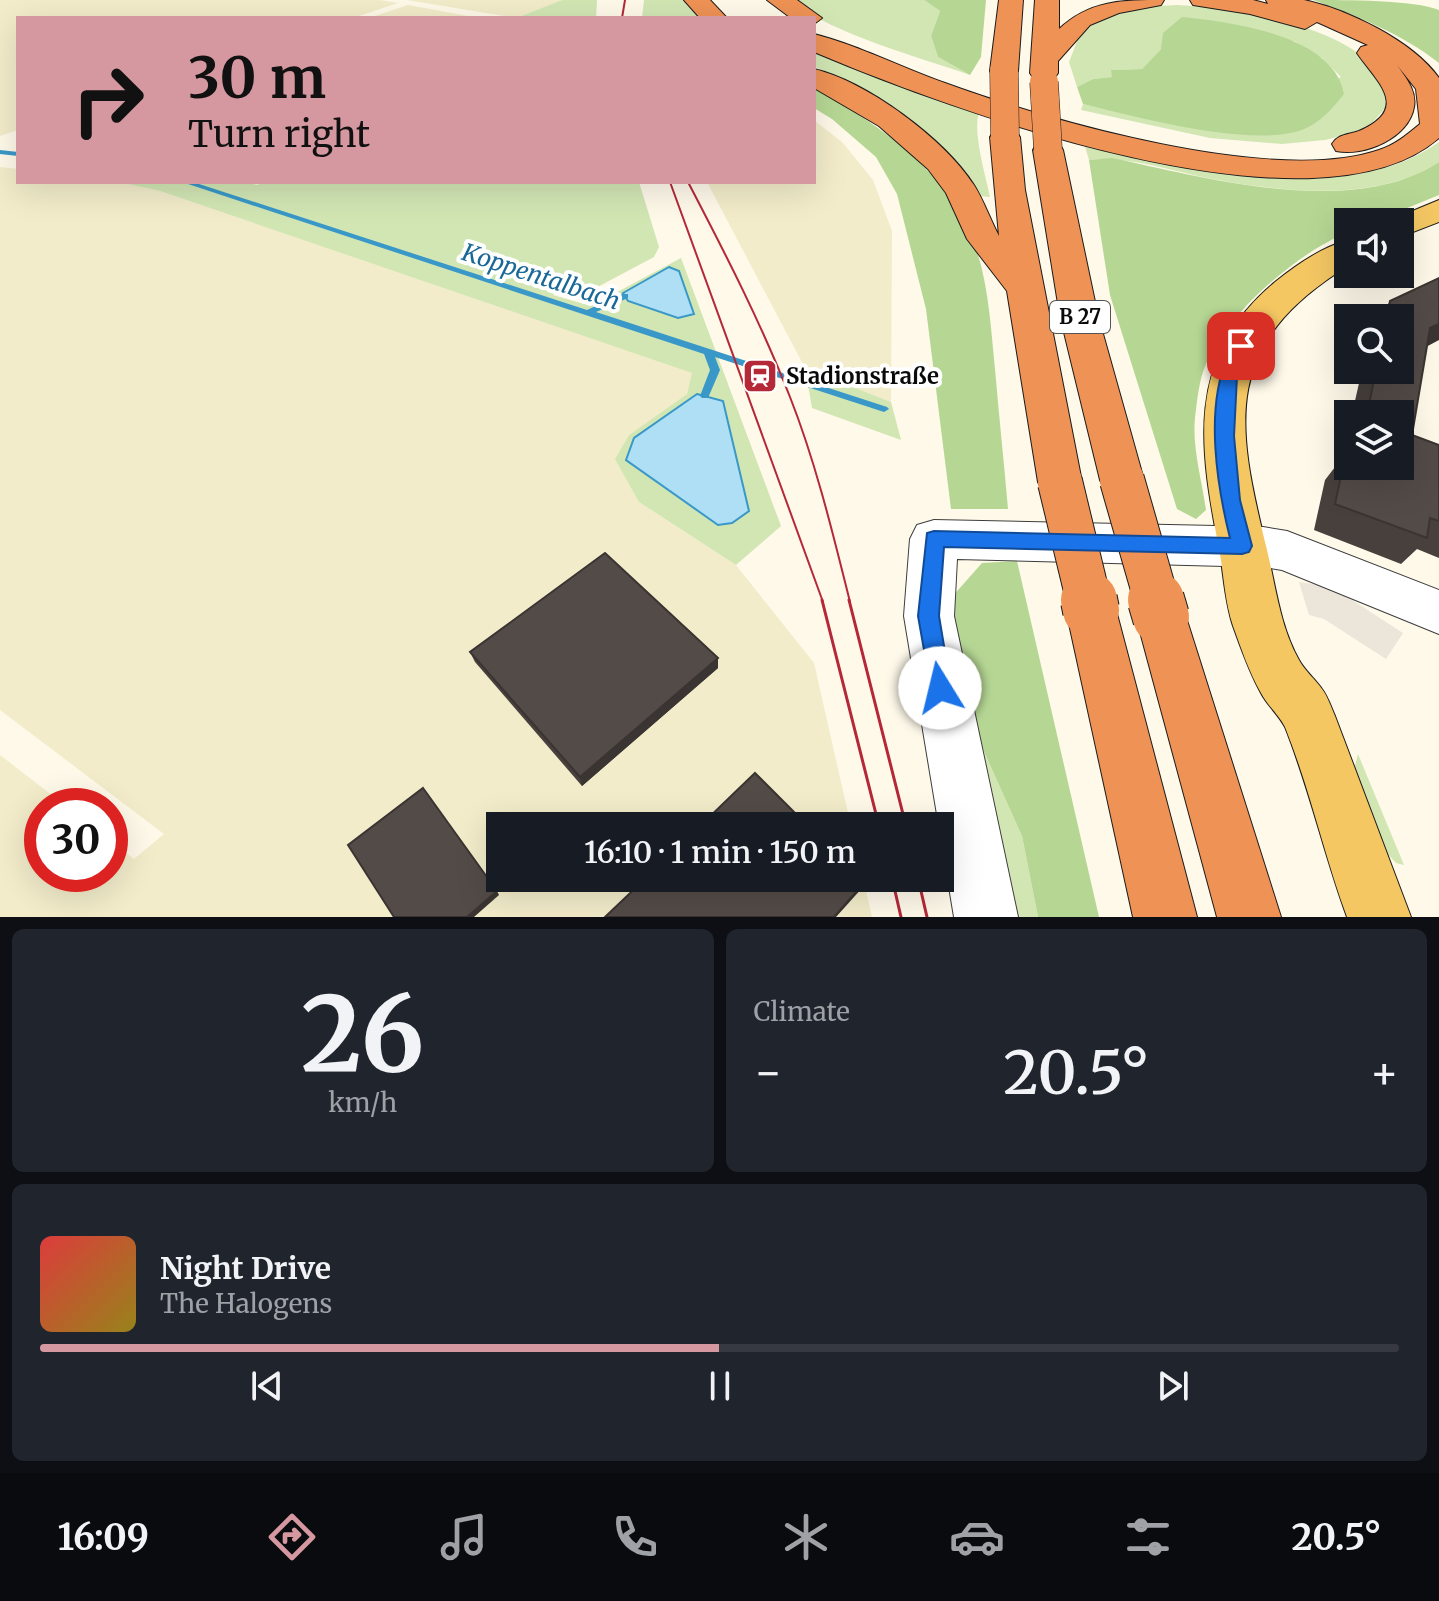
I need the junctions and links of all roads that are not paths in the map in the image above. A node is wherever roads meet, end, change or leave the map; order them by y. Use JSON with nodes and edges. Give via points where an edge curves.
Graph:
{"nodes":[{"id":1,"x":696,"y":0,"type":"edge"},
{"id":2,"x":1011,"y":0,"type":"edge"},
{"id":3,"x":1047,"y":0,"type":"edge"},
{"id":4,"x":1152,"y":0,"type":"edge"},
{"id":5,"x":1202,"y":0,"type":"edge"},
{"id":6,"x":1278,"y":0,"type":"edge"},
{"id":7,"x":770,"y":10,"type":"edge"},
{"id":8,"x":712,"y":16,"type":"edge"},
{"id":9,"x":797,"y":16,"type":"edge"},
{"id":10,"x":816,"y":21,"type":"edge"},
{"id":11,"x":816,"y":43,"type":"edge"},
{"id":12,"x":1044,"y":71,"type":"junction"},
{"id":13,"x":816,"y":78,"type":"edge"},
{"id":14,"x":1439,"y":210,"type":"edge"},
{"id":15,"x":1414,"y":221,"type":"edge"},
{"id":16,"x":1334,"y":259,"type":"edge"},
{"id":17,"x":1026,"y":289,"type":"junction"},
{"id":18,"x":1242,"y":546,"type":"junction"},
{"id":19,"x":1439,"y":612,"type":"edge"},
{"id":20,"x":986,"y":917,"type":"edge"},
{"id":21,"x":1165,"y":917,"type":"edge"},
{"id":22,"x":1249,"y":917,"type":"edge"},
{"id":23,"x":1379,"y":917,"type":"edge"}],
"edges":[{"from":1,"to":8,"type":"highway"},
{"from":2,"to":17,"type":"highway","number":"B 27","bridge":true,"via":[[1005,137]]},
{"from":3,"to":12,"type":"highway","number":"B 27"},
{"from":4,"to":12,"type":"highway","via":[[1089,15],[1075,26]]},
{"from":5,"to":10,"type":"highway","via":[[1303,21],[1370,53],[1402,95],[1398,117],[1376,135],[1331,147],[1217,143],[1026,100],[900,58]]},
{"from":6,"to":11,"type":"highway","via":[[1343,24],[1404,58],[1425,78],[1433,96],[1435,126],[1386,158],[1351,167],[1309,170],[1208,160],[1040,122]]},
{"from":7,"to":9,"type":"highway"},
{"from":12,"to":22,"type":"highway","number":"B 27","bridge":true,"via":[[1048,150],[1103,414]]},
{"from":13,"to":17,"type":"highway","via":[[872,108],[931,155],[953,178],[983,238]]},
{"from":14,"to":15,"type":"main road"},
{"from":16,"to":18,"type":"main road","via":[[1276,300],[1241,346],[1228,376],[1226,465]]},
{"from":17,"to":21,"type":"highway","number":"B 27","bridge":true,"via":[[1060,482]]},
{"from":18,"to":19,"type":"street","via":[[1287,551]]},
{"from":18,"to":20,"type":"street","via":[[934,539],[929,616]]},
{"from":18,"to":23,"type":"main road","via":[[1253,605],[1279,676],[1306,712]]}]}
